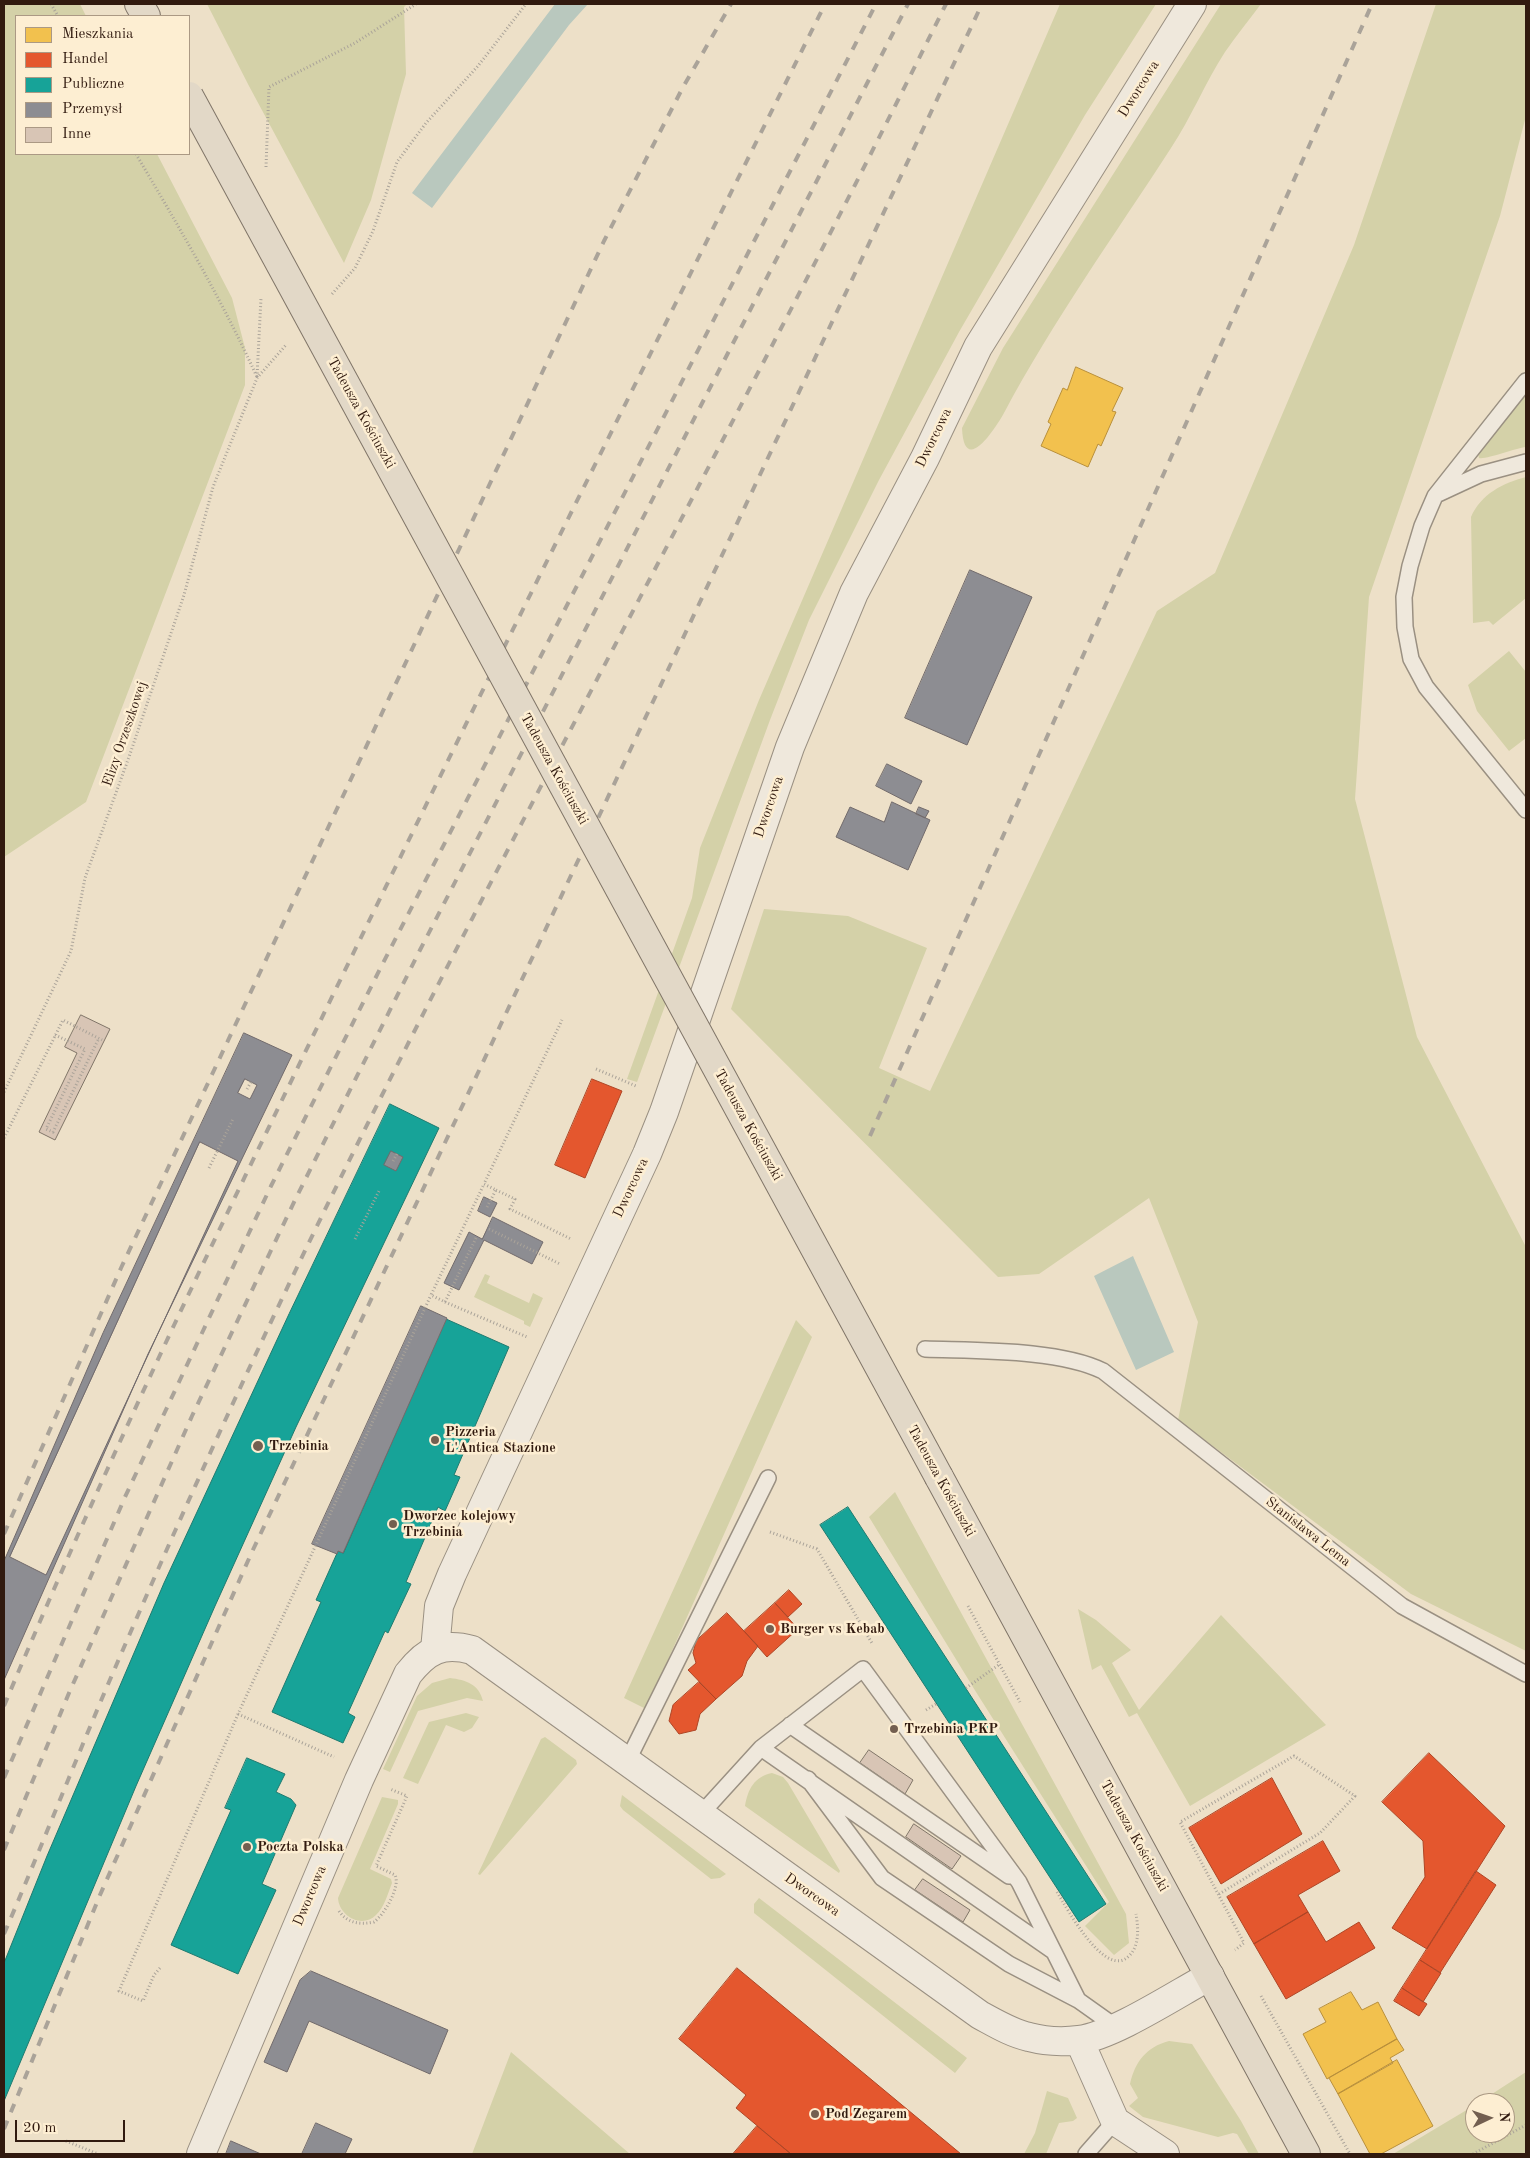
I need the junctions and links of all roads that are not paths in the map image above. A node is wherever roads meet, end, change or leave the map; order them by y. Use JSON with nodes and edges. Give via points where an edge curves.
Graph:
{"nodes":[{"id":1,"x":139,"y":4,"type":"edge"},
{"id":2,"x":1192,"y":4,"type":"edge"},
{"id":3,"x":145,"y":15,"type":"edge"},
{"id":4,"x":190,"y":98,"type":"edge"},
{"id":5,"x":1526,"y":381,"type":"edge"},
{"id":6,"x":1526,"y":462,"type":"edge"},
{"id":7,"x":1435,"y":496,"type":"junction"},
{"id":8,"x":1526,"y":810,"type":"edge"},
{"id":9,"x":925,"y":1349,"type":"dead end"},
{"id":10,"x":768,"y":1478,"type":"dead end"},
{"id":11,"x":435,"y":1650,"type":"junction"},
{"id":12,"x":1526,"y":1674,"type":"edge"},
{"id":13,"x":790,"y":1726,"type":"junction"},
{"id":14,"x":761,"y":1748,"type":"junction"},
{"id":15,"x":627,"y":1762,"type":"junction"},
{"id":16,"x":808,"y":1779,"type":"junction"},
{"id":17,"x":700,"y":1814,"type":"junction"},
{"id":18,"x":1019,"y":1882,"type":"junction"},
{"id":19,"x":1054,"y":1952,"type":"junction"},
{"id":20,"x":1210,"y":1976,"type":"junction"},
{"id":21,"x":1078,"y":2000,"type":"junction"},
{"id":22,"x":1116,"y":2027,"type":"junction"},
{"id":23,"x":1079,"y":2040,"type":"junction"},
{"id":24,"x":1115,"y":2121,"type":"junction"},
{"id":25,"x":201,"y":2154,"type":"edge"},
{"id":26,"x":1086,"y":2154,"type":"edge"},
{"id":27,"x":1165,"y":2154,"type":"edge"},
{"id":28,"x":1306,"y":2154,"type":"edge"}],
"edges":[{"from":1,"to":3,"type":"main road"},
{"from":2,"to":11,"type":"street","name":"Dworcowa","via":[[978,347],[925,458],[854,593],[790,747],[654,1137],[452,1574],[439,1606]]},
{"from":4,"to":20,"type":"main road","name":"Tadeusza Kościuszki","bridge":true},
{"from":5,"to":7,"type":"lane"},
{"from":6,"to":7,"type":"lane","via":[[1481,474]]},
{"from":7,"to":8,"type":"lane","via":[[1422,526],[1404,597],[1411,659],[1426,687]]},
{"from":9,"to":12,"type":"lane","name":"Stanisława Lema","via":[[1038,1355],[1088,1364],[1103,1371],[1402,1606]]},
{"from":10,"to":15,"type":"lane"},
{"from":11,"to":15,"type":"street","name":"Dworcowa","via":[[453,1645],[472,1650]]},
{"from":11,"to":25,"type":"street","name":"Dworcowa","via":[[420,1659],[408,1674]]},
{"from":13,"to":14,"type":"lane"},
{"from":13,"to":18,"type":"lane"},
{"from":13,"to":18,"type":"lane","via":[[863,1669]]},
{"from":14,"to":16,"type":"lane"},
{"from":14,"to":17,"type":"lane"},
{"from":15,"to":17,"type":"street","name":"Dworcowa"},
{"from":16,"to":19,"type":"lane"},
{"from":16,"to":21,"type":"lane","via":[[882,1878],[1009,1964]]},
{"from":17,"to":23,"type":"street","name":"Dworcowa","via":[[980,2015],[1027,2037]]},
{"from":18,"to":19,"type":"lane"},
{"from":19,"to":21,"type":"lane"},
{"from":20,"to":22,"type":"street","name":"Dworcowa"},
{"from":20,"to":28,"type":"main road","name":"Tadeusza Kościuszki"},
{"from":21,"to":22,"type":"lane"},
{"from":22,"to":23,"type":"street","name":"Dworcowa"},
{"from":23,"to":24,"type":"street"},
{"from":24,"to":26,"type":"lane"},
{"from":24,"to":27,"type":"street"}]}
